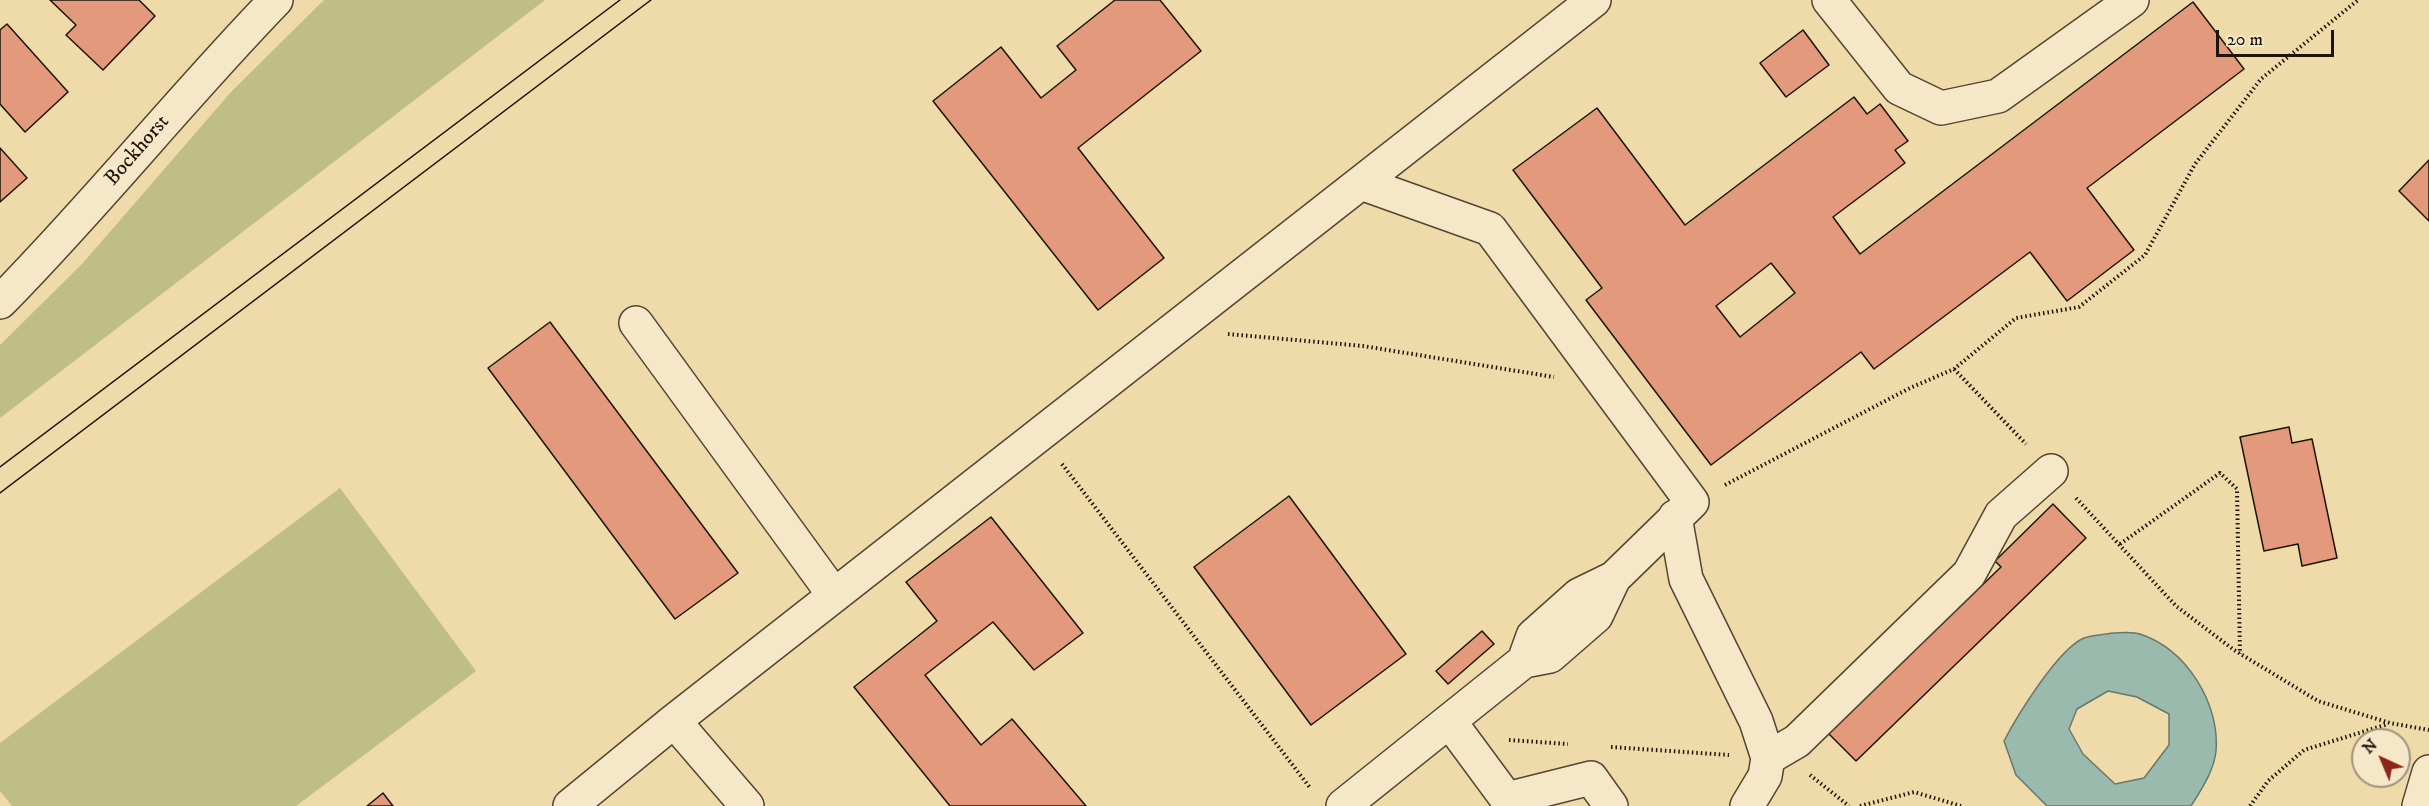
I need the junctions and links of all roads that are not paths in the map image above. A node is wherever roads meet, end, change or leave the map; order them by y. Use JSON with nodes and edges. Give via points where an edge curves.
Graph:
{"nodes":[{"id":1,"x":276,"y":0,"type":"edge"},
{"id":2,"x":1594,"y":0,"type":"edge"},
{"id":3,"x":1829,"y":0,"type":"edge"},
{"id":4,"x":2132,"y":0,"type":"edge"},
{"id":5,"x":1361,"y":183,"type":"junction"},
{"id":6,"x":0,"y":302,"type":"edge"},
{"id":7,"x":636,"y":323,"type":"dead end"},
{"id":8,"x":2051,"y":471,"type":"road end"},
{"id":9,"x":1684,"y":510,"type":"junction"},
{"id":10,"x":834,"y":595,"type":"junction"},
{"id":11,"x":674,"y":721,"type":"junction"},
{"id":12,"x":1450,"y":722,"type":"junction"},
{"id":13,"x":1768,"y":758,"type":"junction"},
{"id":14,"x":2429,"y":772,"type":"edge"},
{"id":15,"x":1330,"y":801,"type":"edge"},
{"id":16,"x":1510,"y":803,"type":"edge"},
{"id":17,"x":570,"y":806,"type":"edge"},
{"id":18,"x":747,"y":806,"type":"edge"},
{"id":19,"x":1611,"y":806,"type":"edge"},
{"id":20,"x":1747,"y":806,"type":"edge"},
{"id":21,"x":2419,"y":806,"type":"edge"}],
"edges":[{"from":1,"to":6,"type":"street","name":"Bockhorst"},
{"from":2,"to":5,"type":"street"},
{"from":3,"to":4,"type":"street","via":[[1899,88],[1941,108],[1998,96]]},
{"from":5,"to":9,"type":"street","via":[[1490,229],[1606,386]]},
{"from":5,"to":10,"type":"street"},
{"from":7,"to":10,"type":"street"},
{"from":8,"to":13,"type":"street","via":[[2001,515],[1969,574],[1797,741]]},
{"from":9,"to":12,"type":"street","via":[[1614,578],[1579,595],[1533,636],[1524,661]]},
{"from":9,"to":13,"type":"street","via":[[1686,579],[1756,721]]},
{"from":10,"to":11,"type":"street"},
{"from":11,"to":17,"type":"street"},
{"from":11,"to":18,"type":"street"},
{"from":12,"to":15,"type":"street"},
{"from":12,"to":16,"type":"street"},
{"from":13,"to":20,"type":"street","via":[[1765,776]]},
{"from":14,"to":21,"type":"street"},
{"from":16,"to":19,"type":"street","via":[[1591,778]]}]}
